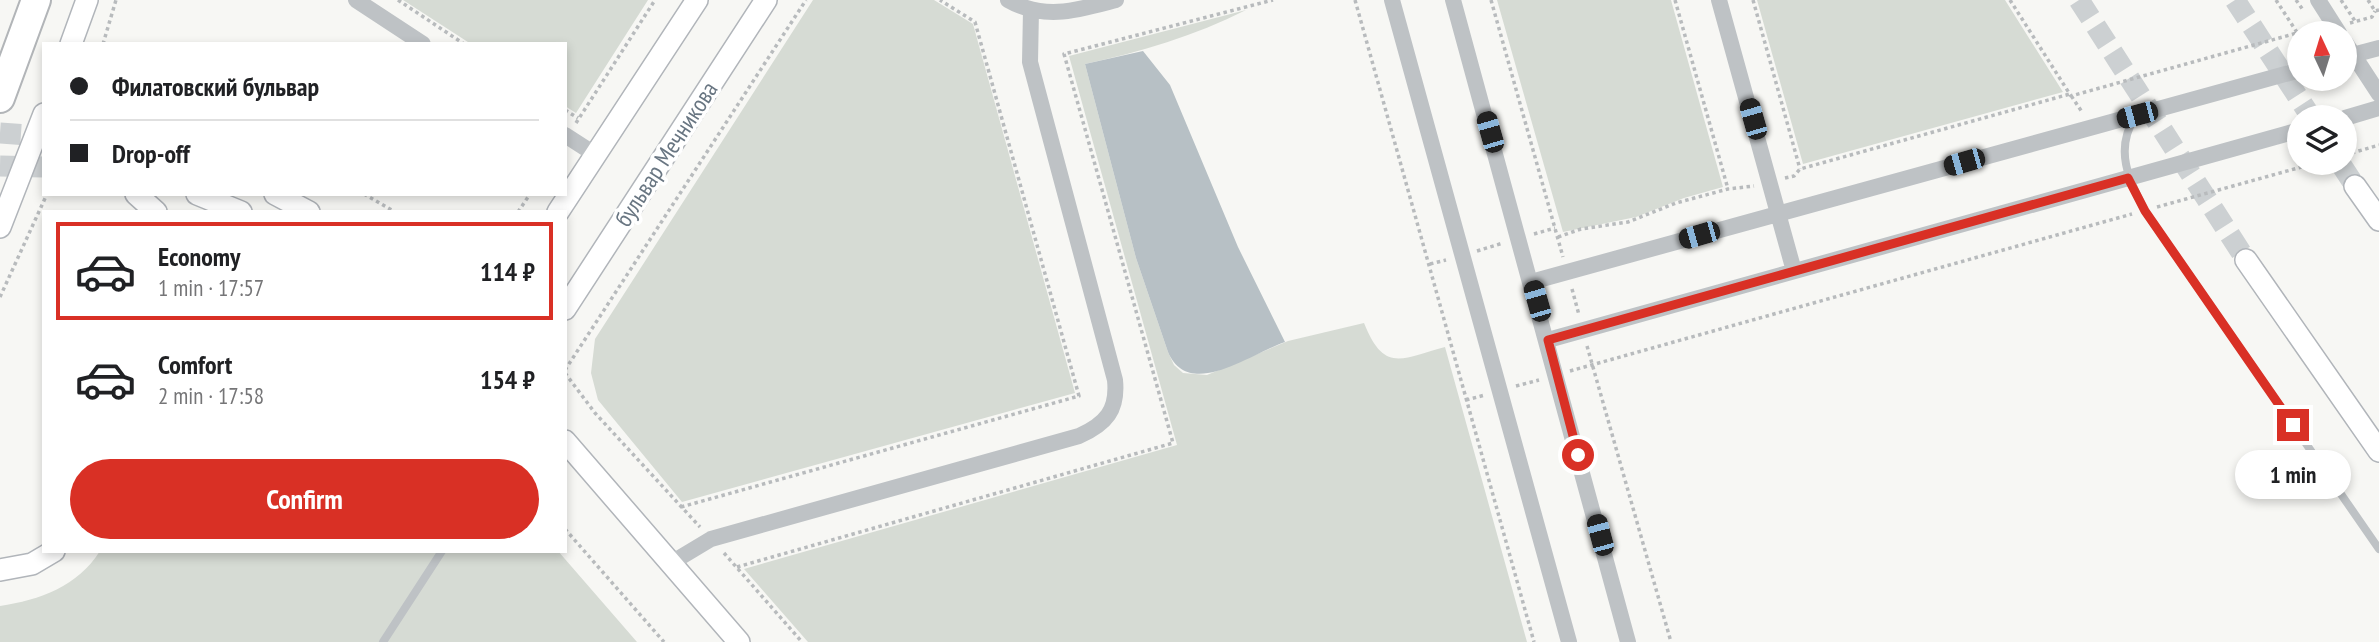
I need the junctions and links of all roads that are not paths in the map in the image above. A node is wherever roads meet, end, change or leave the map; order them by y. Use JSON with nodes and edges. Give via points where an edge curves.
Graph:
{"nodes":[{"id":1,"x":36,"y":0,"type":"edge"},
{"id":2,"x":87,"y":0,"type":"edge"},
{"id":3,"x":356,"y":0,"type":"edge"},
{"id":4,"x":697,"y":0,"type":"edge"},
{"id":5,"x":766,"y":0,"type":"edge"},
{"id":6,"x":1008,"y":0,"type":"edge"},
{"id":7,"x":1116,"y":0,"type":"edge"},
{"id":8,"x":1392,"y":0,"type":"edge"},
{"id":9,"x":1453,"y":0,"type":"edge"},
{"id":10,"x":1719,"y":0,"type":"edge"},
{"id":11,"x":2318,"y":0,"type":"edge"},
{"id":12,"x":1031,"y":10,"type":"junction"},
{"id":13,"x":2331,"y":21,"type":"edge"},
{"id":14,"x":72,"y":42,"type":"edge"},
{"id":15,"x":420,"y":42,"type":"edge"},
{"id":16,"x":2379,"y":48,"type":"edge"},
{"id":17,"x":2357,"y":50,"type":"edge"},
{"id":18,"x":2357,"y":63,"type":"edge"},
{"id":19,"x":2287,"y":74,"type":"edge"},
{"id":20,"x":2379,"y":94,"type":"edge"},
{"id":21,"x":0,"y":98,"type":"edge"},
{"id":22,"x":2379,"y":108,"type":"edge"},
{"id":23,"x":2357,"y":114,"type":"edge"},
{"id":24,"x":2137,"y":115,"type":"junction"},
{"id":25,"x":42,"y":119,"type":"edge"},
{"id":26,"x":2287,"y":134,"type":"edge"},
{"id":27,"x":567,"y":137,"type":"edge"},
{"id":28,"x":596,"y":155,"type":"junction"},
{"id":29,"x":2128,"y":178,"type":"junction"},
{"id":30,"x":2355,"y":186,"type":"tunnel mouth"},
{"id":31,"x":138,"y":196,"type":"edge"},
{"id":32,"x":202,"y":196,"type":"edge"},
{"id":33,"x":279,"y":196,"type":"edge"},
{"id":34,"x":154,"y":210,"type":"edge"},
{"id":35,"x":236,"y":210,"type":"edge"},
{"id":36,"x":305,"y":210,"type":"edge"},
{"id":37,"x":559,"y":210,"type":"edge"},
{"id":38,"x":1779,"y":214,"type":"junction"},
{"id":39,"x":2379,"y":220,"type":"edge"},
{"id":40,"x":0,"y":227,"type":"edge"},
{"id":41,"x":2246,"y":260,"type":"tunnel mouth"},
{"id":42,"x":1794,"y":271,"type":"junction"},
{"id":43,"x":1531,"y":282,"type":"junction"},
{"id":44,"x":567,"y":306,"type":"edge"},
{"id":45,"x":1548,"y":340,"type":"junction"},
{"id":46,"x":567,"y":443,"type":"edge"},
{"id":47,"x":2379,"y":451,"type":"edge"},
{"id":48,"x":2379,"y":549,"type":"edge"},
{"id":49,"x":51,"y":553,"type":"edge"},
{"id":50,"x":441,"y":553,"type":"edge"},
{"id":51,"x":671,"y":563,"type":"junction"},
{"id":52,"x":0,"y":570,"type":"edge"},
{"id":53,"x":383,"y":642,"type":"edge"},
{"id":54,"x":739,"y":642,"type":"edge"},
{"id":55,"x":1569,"y":642,"type":"edge"},
{"id":56,"x":1628,"y":642,"type":"edge"}],
"edges":[{"from":1,"to":21,"type":"highway"},
{"from":2,"to":14,"type":"street"},
{"from":3,"to":15,"type":"street"},
{"from":4,"to":28,"type":"street"},
{"from":5,"to":44,"type":"street","name":"бульвар Мечникова"},
{"from":6,"to":12,"type":"street"},
{"from":7,"to":12,"type":"street","via":[[1065,13]]},
{"from":8,"to":55,"type":"street"},
{"from":9,"to":43,"type":"street"},
{"from":10,"to":38,"type":"street"},
{"from":11,"to":13,"type":"street"},
{"from":12,"to":51,"type":"street","via":[[1030,62],[1115,380],[1110,415],[1079,436],[711,539]]},
{"from":16,"to":17,"type":"street"},
{"from":18,"to":20,"type":"street"},
{"from":19,"to":24,"type":"street"},
{"from":22,"to":23,"type":"street"},
{"from":24,"to":29,"type":"lane","via":[[2124,142]]},
{"from":24,"to":38,"type":"street"},
{"from":25,"to":40,"type":"street"},
{"from":26,"to":29,"type":"street"},
{"from":27,"to":28,"type":"street"},
{"from":28,"to":37,"type":"street"},
{"from":29,"to":42,"type":"street"},
{"from":29,"to":48,"type":"lane","via":[[2145,211]]},
{"from":30,"to":39,"type":"street"},
{"from":31,"to":34,"type":"street"},
{"from":32,"to":35,"type":"street"},
{"from":33,"to":36,"type":"street"},
{"from":38,"to":42,"type":"street"},
{"from":38,"to":43,"type":"street"},
{"from":41,"to":47,"type":"street"},
{"from":42,"to":45,"type":"street"},
{"from":43,"to":45,"type":"street"},
{"from":45,"to":56,"type":"street"},
{"from":46,"to":51,"type":"street"},
{"from":49,"to":52,"type":"street","via":[[32,564]]},
{"from":50,"to":53,"type":"lane"},
{"from":51,"to":54,"type":"street"}]}
